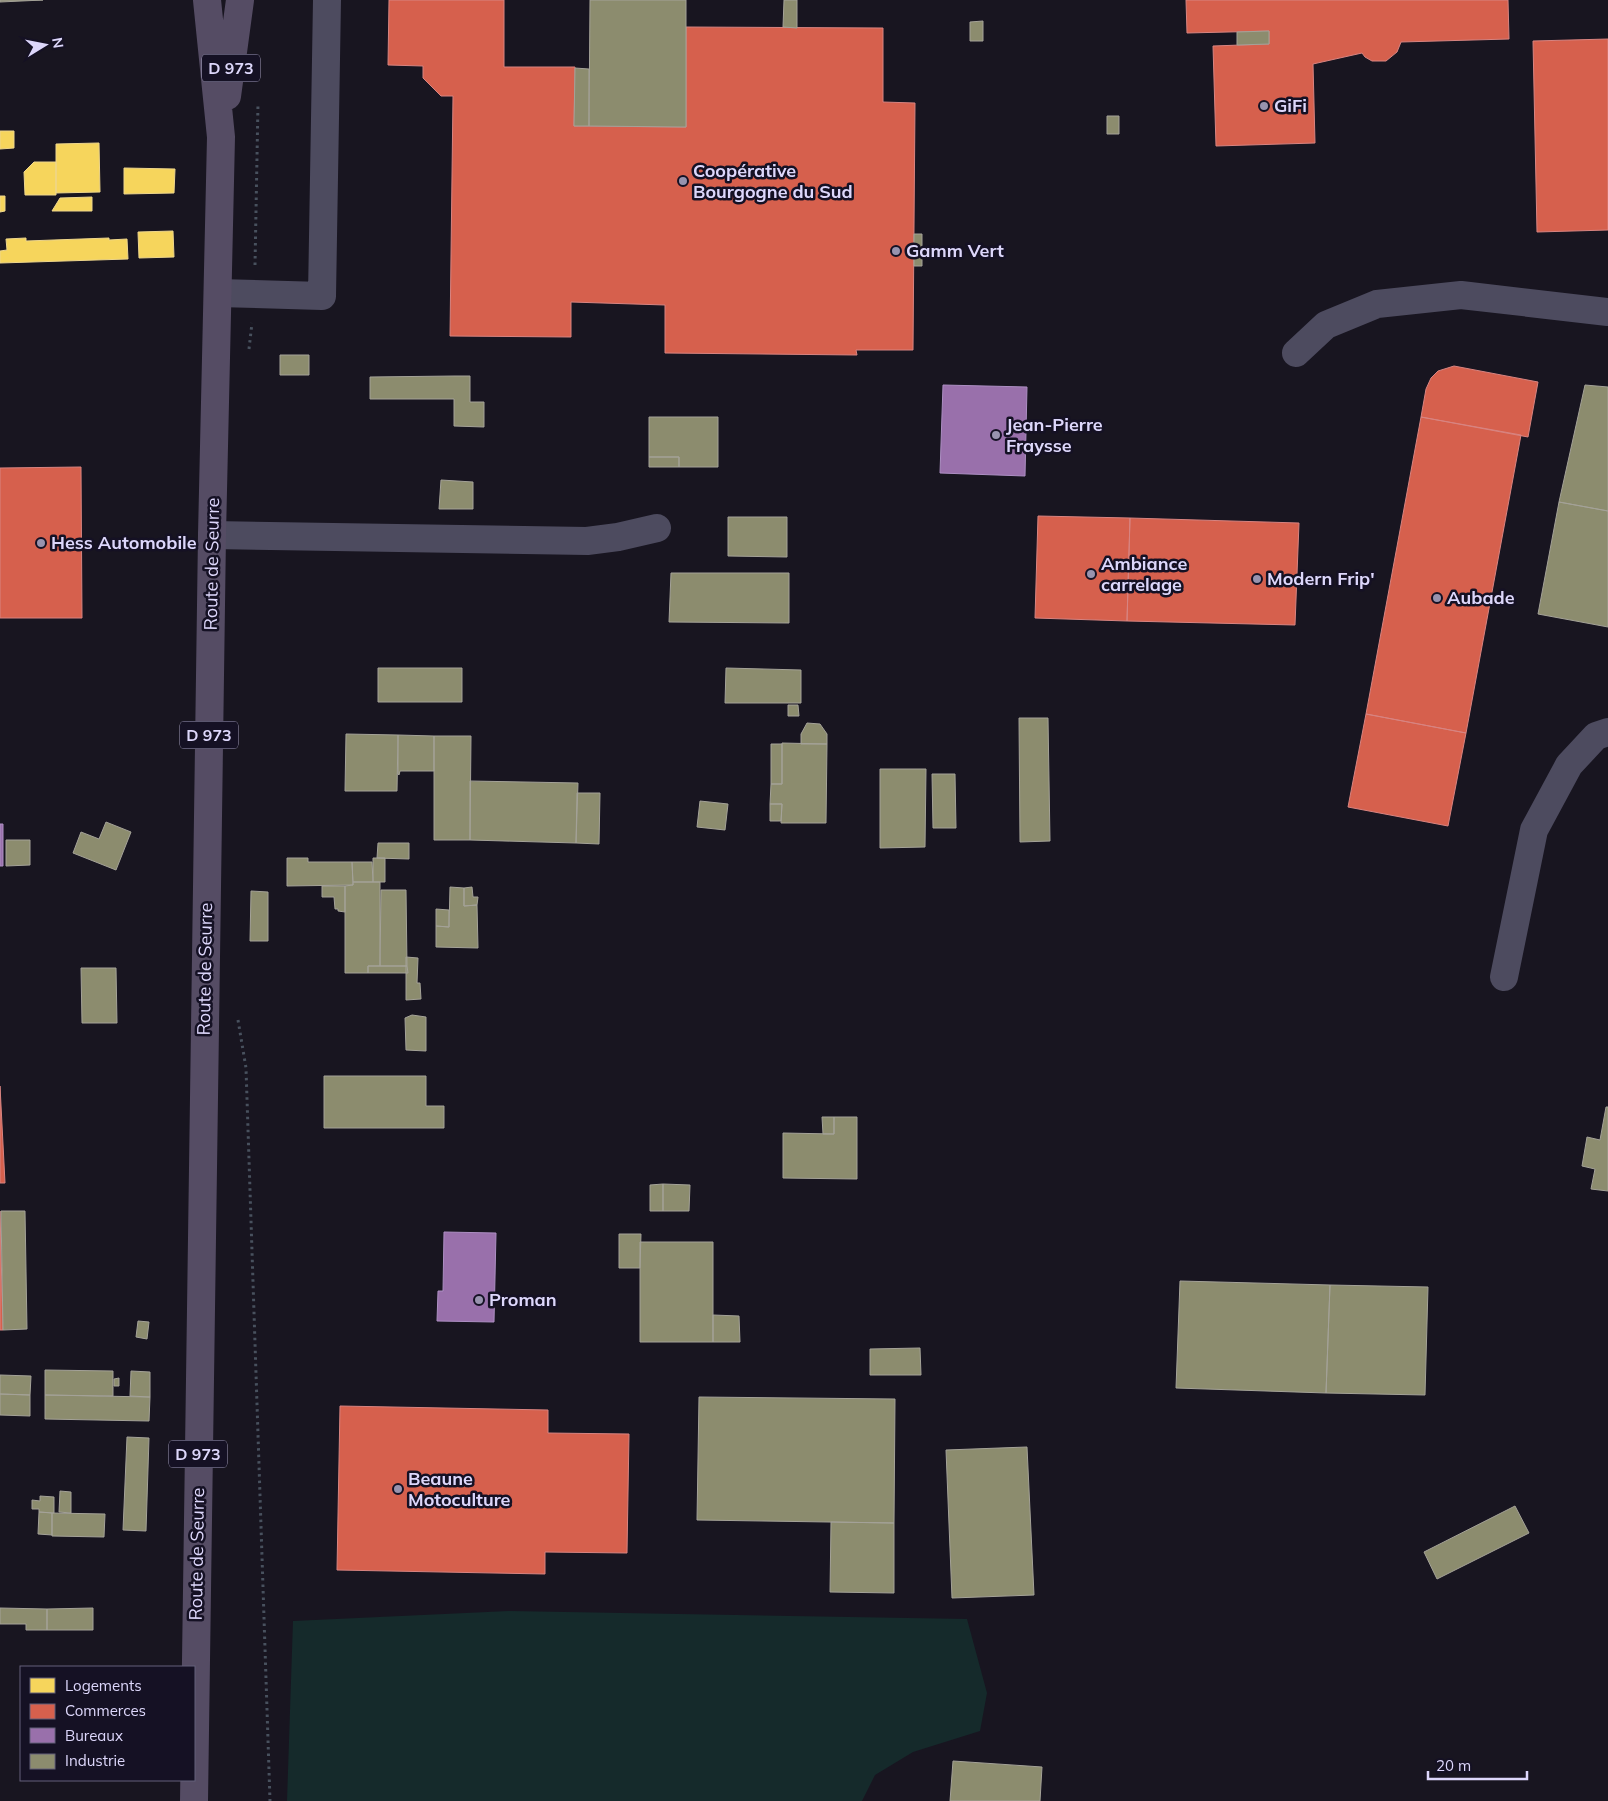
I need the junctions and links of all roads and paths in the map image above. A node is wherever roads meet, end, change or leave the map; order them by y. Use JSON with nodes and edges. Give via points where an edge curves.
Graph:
{"nodes":[{"id":1,"x":207,"y":0,"type":"edge"},
{"id":2,"x":240,"y":0,"type":"edge"},
{"id":3,"x":327,"y":0,"type":"edge"},
{"id":4,"x":258,"y":98,"type":"dead end"},
{"id":5,"x":221,"y":137,"type":"junction"},
{"id":6,"x":218,"y":293,"type":"junction"},
{"id":7,"x":255,"y":294,"type":"junction"},
{"id":8,"x":1608,"y":312,"type":"edge"},
{"id":9,"x":250,"y":350,"type":"dead end"},
{"id":10,"x":1296,"y":353,"type":"dead end"},
{"id":11,"x":657,"y":528,"type":"dead end"},
{"id":12,"x":212,"y":535,"type":"junction"},
{"id":13,"x":1608,"y":732,"type":"edge"},
{"id":14,"x":1504,"y":977,"type":"dead end"},
{"id":15,"x":237,"y":1014,"type":"dead end"},
{"id":16,"x":195,"y":1731,"type":"edge"},
{"id":17,"x":194,"y":1781,"type":"edge"},
{"id":18,"x":194,"y":1801,"type":"edge"},
{"id":19,"x":270,"y":1801,"type":"edge"}],
"edges":[{"from":1,"to":5,"type":"main road","name":"Route de Seurre","number":"D 973"},
{"from":2,"to":5,"type":"main road","name":"Route de Seurre","number":"D 973"},
{"from":3,"to":7,"type":"street","via":[[322,296]]},
{"from":4,"to":7,"type":"path"},
{"from":5,"to":6,"type":"main road","name":"Route de Seurre","number":"D 973"},
{"from":6,"to":7,"type":"street"},
{"from":6,"to":12,"type":"main road","name":"Route de Seurre","number":"D 973"},
{"from":7,"to":9,"type":"path"},
{"from":8,"to":10,"type":"street","via":[[1460,295],[1377,304],[1326,325]]},
{"from":11,"to":12,"type":"street","via":[[587,541]]},
{"from":12,"to":16,"type":"main road","name":"Route de Seurre","number":"D 973"},
{"from":13,"to":14,"type":"street","via":[[1596,736],[1569,765],[1534,830]]},
{"from":15,"to":19,"type":"path","via":[[246,1068]]},
{"from":17,"to":18,"type":"main road","name":"Route de Seurre","number":"D 973"}]}
